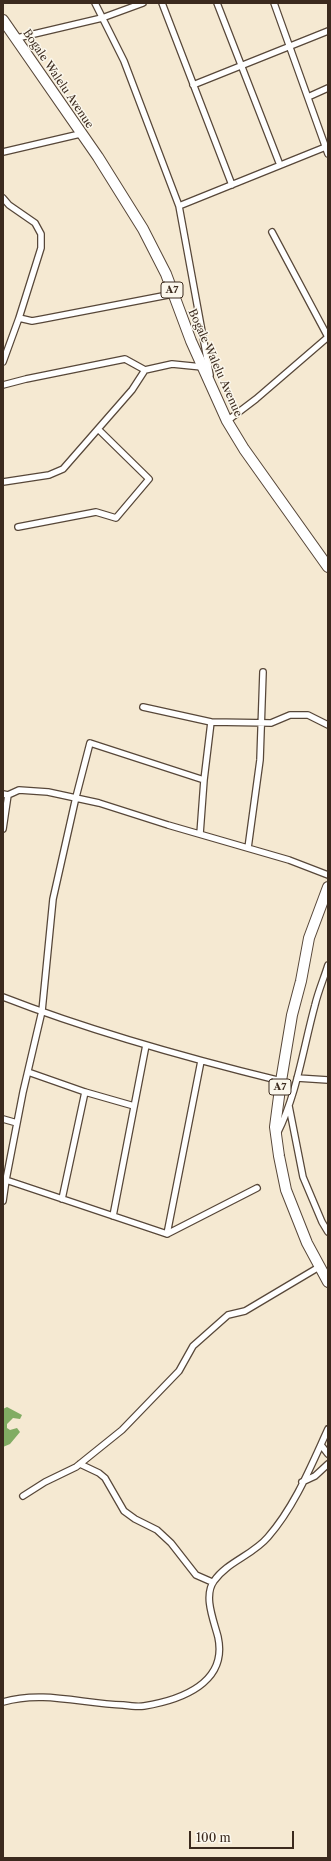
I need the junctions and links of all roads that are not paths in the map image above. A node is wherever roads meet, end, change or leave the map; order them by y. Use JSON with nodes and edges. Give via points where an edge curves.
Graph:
{"nodes":[{"id":1,"x":96,"y":3,"type":"edge"},
{"id":2,"x":143,"y":3,"type":"edge"},
{"id":3,"x":162,"y":3,"type":"edge"},
{"id":4,"x":217,"y":3,"type":"edge"},
{"id":5,"x":274,"y":3,"type":"edge"},
{"id":6,"x":102,"y":18,"type":"junction"},
{"id":7,"x":3,"y":20,"type":"edge"},
{"id":8,"x":328,"y":31,"type":"edge"},
{"id":9,"x":17,"y":38,"type":"junction"},
{"id":10,"x":290,"y":47,"type":"junction"},
{"id":11,"x":241,"y":66,"type":"junction"},
{"id":12,"x":193,"y":86,"type":"junction"},
{"id":13,"x":328,"y":88,"type":"edge"},
{"id":14,"x":308,"y":97,"type":"junction"},
{"id":15,"x":80,"y":134,"type":"junction"},
{"id":16,"x":327,"y":147,"type":"edge"},
{"id":17,"x":3,"y":152,"type":"edge"},
{"id":18,"x":328,"y":154,"type":"edge"},
{"id":19,"x":280,"y":165,"type":"junction"},
{"id":20,"x":232,"y":185,"type":"junction"},
{"id":21,"x":3,"y":198,"type":"edge"},
{"id":22,"x":179,"y":206,"type":"junction"},
{"id":23,"x":272,"y":232,"type":"dead end"},
{"id":24,"x":173,"y":294,"type":"junction"},
{"id":25,"x":19,"y":318,"type":"junction"},
{"id":26,"x":328,"y":337,"type":"edge"},
{"id":27,"x":3,"y":362,"type":"edge"},
{"id":28,"x":202,"y":366,"type":"junction"},
{"id":29,"x":145,"y":370,"type":"junction"},
{"id":30,"x":3,"y":385,"type":"edge"},
{"id":31,"x":213,"y":391,"type":"junction"},
{"id":32,"x":227,"y":421,"type":"junction"},
{"id":33,"x":98,"y":429,"type":"junction"},
{"id":34,"x":3,"y":482,"type":"edge"},
{"id":35,"x":18,"y":527,"type":"dead end"},
{"id":36,"x":328,"y":567,"type":"edge"},
{"id":37,"x":263,"y":672,"type":"dead end"},
{"id":38,"x":143,"y":707,"type":"dead end"},
{"id":39,"x":211,"y":722,"type":"junction"},
{"id":40,"x":262,"y":723,"type":"junction"},
{"id":41,"x":328,"y":724,"type":"edge"},
{"id":42,"x":204,"y":780,"type":"junction"},
{"id":43,"x":5,"y":794,"type":"edge"},
{"id":44,"x":76,"y":797,"type":"junction"},
{"id":45,"x":3,"y":829,"type":"edge"},
{"id":46,"x":200,"y":834,"type":"junction"},
{"id":47,"x":248,"y":848,"type":"junction"},
{"id":48,"x":328,"y":875,"type":"edge"},
{"id":49,"x":328,"y":887,"type":"edge"},
{"id":50,"x":328,"y":965,"type":"edge"},
{"id":51,"x":3,"y":997,"type":"edge"},
{"id":52,"x":42,"y":1011,"type":"junction"},
{"id":53,"x":146,"y":1045,"type":"junction"},
{"id":54,"x":201,"y":1061,"type":"junction"},
{"id":55,"x":28,"y":1072,"type":"junction"},
{"id":56,"x":297,"y":1078,"type":"junction"},
{"id":57,"x":281,"y":1080,"type":"junction"},
{"id":58,"x":328,"y":1080,"type":"edge"},
{"id":59,"x":85,"y":1092,"type":"junction"},
{"id":60,"x":289,"y":1104,"type":"junction"},
{"id":61,"x":134,"y":1106,"type":"junction"},
{"id":62,"x":3,"y":1119,"type":"edge"},
{"id":63,"x":17,"y":1123,"type":"junction"},
{"id":64,"x":276,"y":1136,"type":"junction"},
{"id":65,"x":6,"y":1180,"type":"junction"},
{"id":66,"x":257,"y":1188,"type":"dead end"},
{"id":67,"x":62,"y":1199,"type":"junction"},
{"id":68,"x":3,"y":1201,"type":"edge"},
{"id":69,"x":113,"y":1216,"type":"junction"},
{"id":70,"x":328,"y":1232,"type":"edge"},
{"id":71,"x":167,"y":1234,"type":"junction"},
{"id":72,"x":319,"y":1267,"type":"junction"},
{"id":73,"x":328,"y":1282,"type":"edge"},
{"id":74,"x":328,"y":1429,"type":"edge"},
{"id":75,"x":321,"y":1445,"type":"junction"},
{"id":76,"x":328,"y":1454,"type":"edge"},
{"id":77,"x":80,"y":1464,"type":"junction"},
{"id":78,"x":328,"y":1464,"type":"edge"},
{"id":79,"x":302,"y":1482,"type":"junction"},
{"id":80,"x":23,"y":1496,"type":"dead end"},
{"id":81,"x":212,"y":1582,"type":"junction"},
{"id":82,"x":3,"y":1702,"type":"edge"}],
"edges":[{"from":1,"to":6,"type":"street"},
{"from":2,"to":6,"type":"street"},
{"from":3,"to":12,"type":"street"},
{"from":4,"to":11,"type":"street"},
{"from":5,"to":10,"type":"street"},
{"from":6,"to":9,"type":"street"},
{"from":6,"to":22,"type":"street","via":[[124,61]]},
{"from":7,"to":9,"type":"highway","name":"Bogale Walelu Avenue","number":"A7"},
{"from":8,"to":10,"type":"street"},
{"from":9,"to":15,"type":"highway","name":"Bogale Walelu Avenue","number":"A7"},
{"from":10,"to":11,"type":"street"},
{"from":10,"to":14,"type":"street"},
{"from":11,"to":12,"type":"street"},
{"from":11,"to":19,"type":"street"},
{"from":12,"to":20,"type":"street"},
{"from":13,"to":14,"type":"street"},
{"from":14,"to":16,"type":"street"},
{"from":15,"to":17,"type":"street"},
{"from":15,"to":24,"type":"highway","name":"Bogale Walelu Avenue","number":"A7","via":[[114,181],[143,229],[166,274]]},
{"from":16,"to":18,"type":"street"},
{"from":16,"to":19,"type":"street"},
{"from":19,"to":20,"type":"street"},
{"from":20,"to":22,"type":"street"},
{"from":21,"to":25,"type":"street","via":[[35,223],[41,234],[41,248]]},
{"from":22,"to":31,"type":"street"},
{"from":23,"to":26,"type":"street"},
{"from":24,"to":25,"type":"street","via":[[43,320]]},
{"from":24,"to":28,"type":"highway","name":"Bogale Walelu Avenue","number":"A7"},
{"from":25,"to":27,"type":"street"},
{"from":26,"to":32,"type":"street"},
{"from":28,"to":29,"type":"street","via":[[172,364]]},
{"from":28,"to":31,"type":"highway","name":"Bogale Walelu Avenue","number":"A7"},
{"from":29,"to":30,"type":"street","via":[[125,359],[26,378]]},
{"from":29,"to":33,"type":"street","via":[[132,390]]},
{"from":31,"to":32,"type":"highway","name":"Bogale Walelu Avenue","number":"A7"},
{"from":32,"to":36,"type":"highway","name":"Bogale Walelu Avenue","number":"A7"},
{"from":33,"to":34,"type":"street","via":[[63,469],[49,475]]},
{"from":33,"to":35,"type":"street","via":[[149,479],[116,518],[96,512]]},
{"from":37,"to":40,"type":"street"},
{"from":38,"to":39,"type":"street"},
{"from":39,"to":40,"type":"street"},
{"from":39,"to":42,"type":"street"},
{"from":40,"to":41,"type":"street","via":[[271,723],[290,715],[308,714]]},
{"from":40,"to":47,"type":"street","via":[[260,760]]},
{"from":42,"to":44,"type":"street","via":[[90,743]]},
{"from":42,"to":46,"type":"street"},
{"from":43,"to":44,"type":"street","via":[[19,790]]},
{"from":43,"to":45,"type":"street"},
{"from":44,"to":46,"type":"street"},
{"from":44,"to":52,"type":"street","via":[[53,899]]},
{"from":46,"to":47,"type":"street"},
{"from":47,"to":48,"type":"street"},
{"from":49,"to":57,"type":"highway","number":"A7","via":[[309,938]]},
{"from":50,"to":56,"type":"street"},
{"from":51,"to":52,"type":"street"},
{"from":52,"to":53,"type":"street"},
{"from":52,"to":55,"type":"street"},
{"from":53,"to":54,"type":"street"},
{"from":53,"to":61,"type":"street"},
{"from":54,"to":57,"type":"street"},
{"from":54,"to":71,"type":"street"},
{"from":55,"to":59,"type":"street"},
{"from":55,"to":63,"type":"street"},
{"from":56,"to":58,"type":"street"},
{"from":56,"to":60,"type":"street"},
{"from":57,"to":64,"type":"highway","number":"A7"},
{"from":59,"to":61,"type":"street"},
{"from":59,"to":67,"type":"street"},
{"from":60,"to":64,"type":"street"},
{"from":60,"to":70,"type":"street","via":[[303,1177]]},
{"from":61,"to":69,"type":"street"},
{"from":62,"to":63,"type":"street"},
{"from":63,"to":65,"type":"street"},
{"from":64,"to":72,"type":"highway","number":"A7","via":[[286,1190]]},
{"from":65,"to":67,"type":"street"},
{"from":65,"to":68,"type":"street"},
{"from":66,"to":71,"type":"street"},
{"from":67,"to":69,"type":"street"},
{"from":69,"to":71,"type":"street"},
{"from":72,"to":73,"type":"highway","number":"A7"},
{"from":72,"to":77,"type":"street","via":[[245,1311],[228,1315],[193,1346],[178,1371],[122,1430]]},
{"from":74,"to":75,"type":"street"},
{"from":75,"to":76,"type":"street"},
{"from":75,"to":79,"type":"street"},
{"from":77,"to":80,"type":"street"},
{"from":77,"to":81,"type":"street","via":[[105,1478],[124,1511],[157,1530],[171,1543],[196,1575]]},
{"from":78,"to":79,"type":"street","via":[[315,1476]]},
{"from":79,"to":81,"type":"street","via":[[288,1511],[267,1538],[220,1573]]},
{"from":81,"to":82,"type":"street","via":[[210,1596],[218,1638],[218,1658],[210,1676],[190,1693],[144,1706],[103,1705],[29,1697]]}]}
